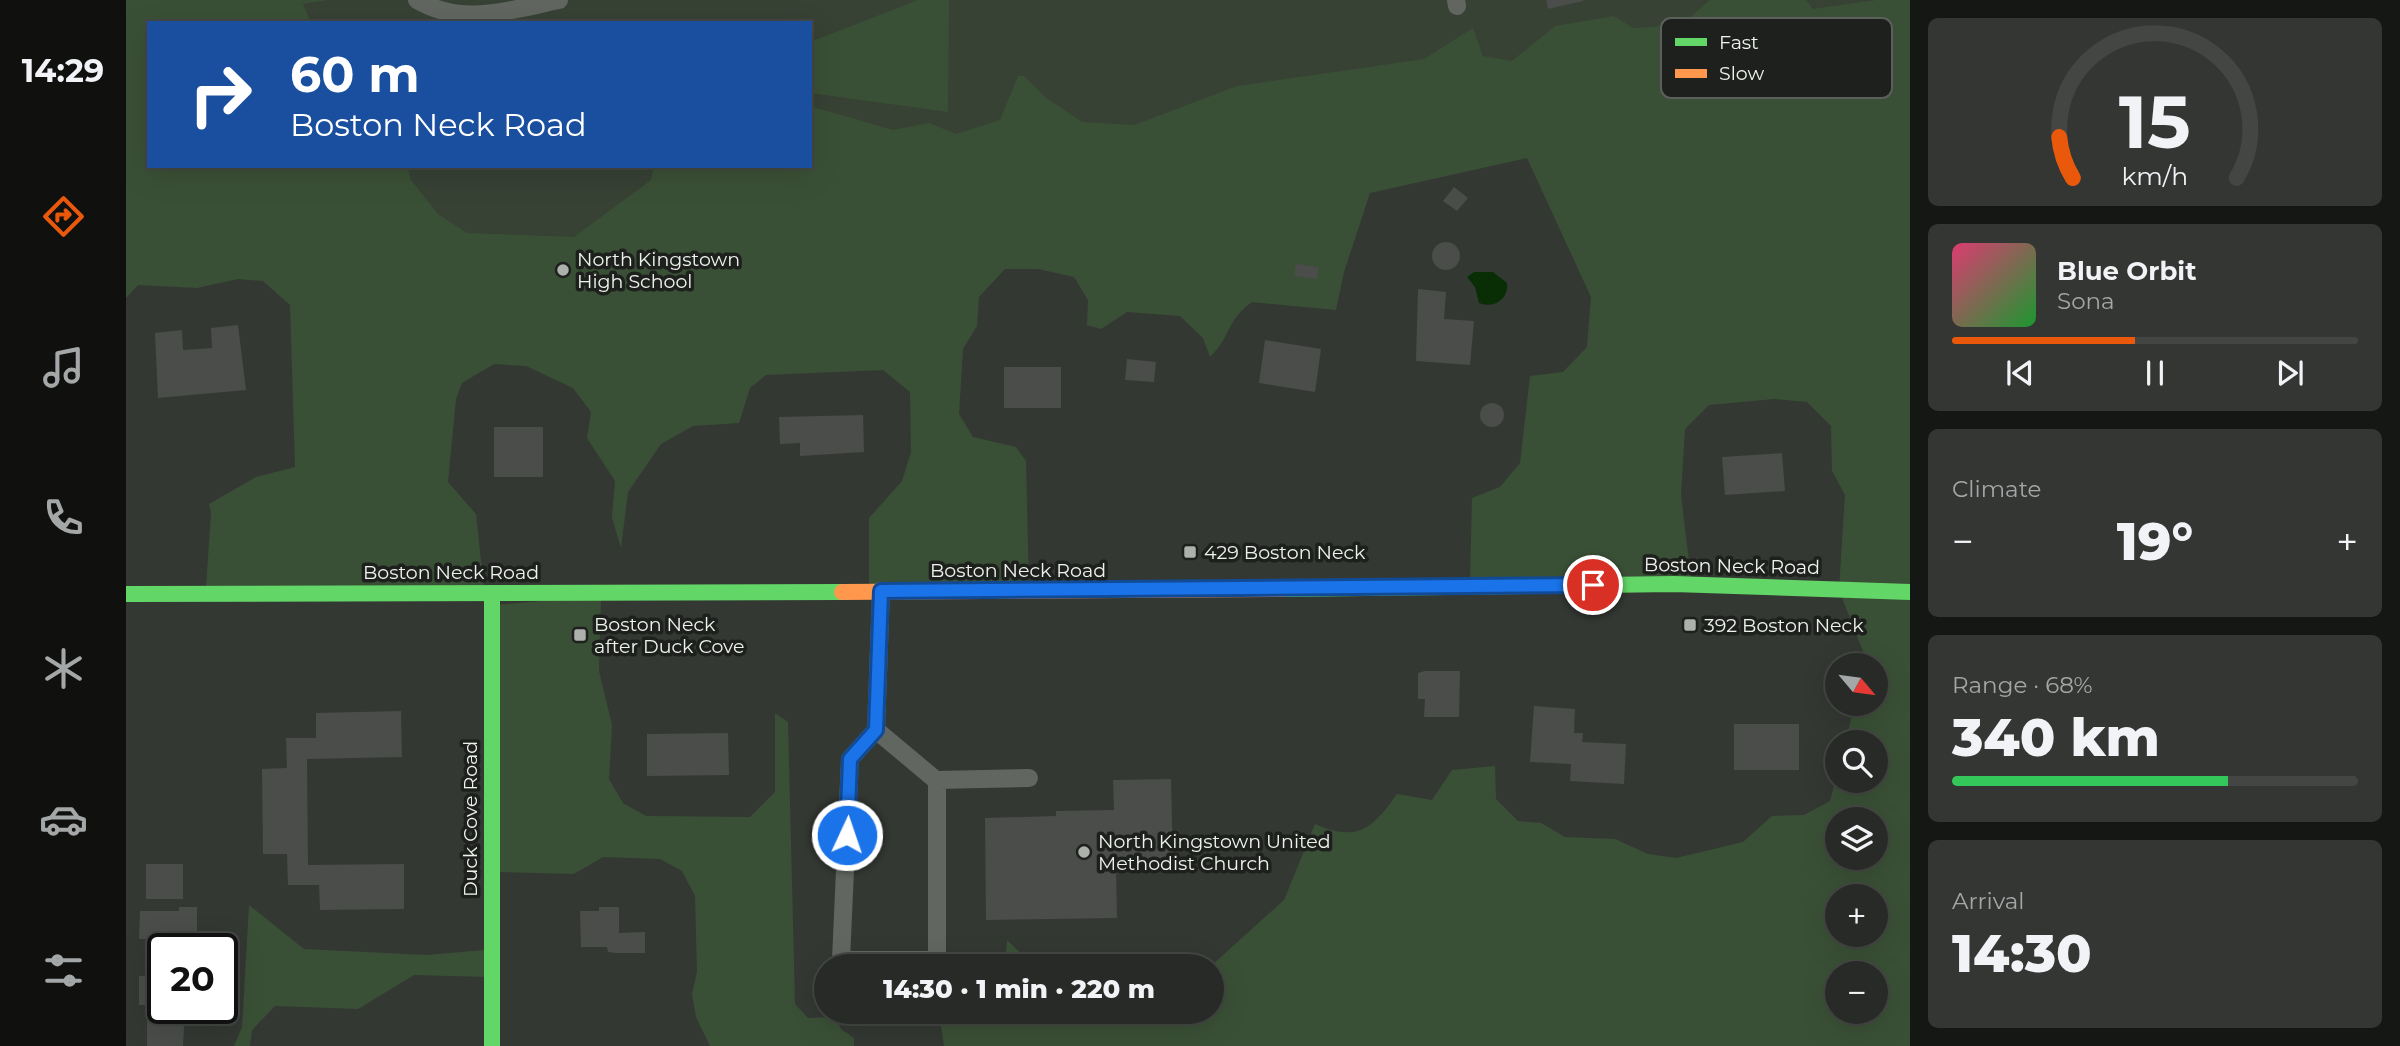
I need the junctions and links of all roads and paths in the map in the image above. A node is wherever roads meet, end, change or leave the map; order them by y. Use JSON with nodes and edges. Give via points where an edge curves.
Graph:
{"nodes":[{"id":1,"x":417,"y":0,"type":"edge"},
{"id":2,"x":558,"y":0,"type":"edge"},
{"id":3,"x":881,"y":591,"type":"junction"},
{"id":4,"x":1910,"y":592,"type":"edge"},
{"id":5,"x":492,"y":593,"type":"junction"},
{"id":6,"x":126,"y":594,"type":"edge"},
{"id":7,"x":876,"y":730,"type":"junction"},
{"id":8,"x":1030,"y":778,"type":"dead end"},
{"id":9,"x":937,"y":781,"type":"junction"},
{"id":10,"x":492,"y":1046,"type":"edge"}],
"edges":[{"from":1,"to":2,"type":"lane","via":[[451,15],[477,16]]},
{"from":3,"to":4,"type":"main road","name":"Boston Neck Road","via":[[1674,584]]},
{"from":3,"to":5,"type":"main road","name":"Boston Neck Road"},
{"from":3,"to":7,"type":"lane"},
{"from":5,"to":6,"type":"main road","name":"Boston Neck Road"},
{"from":5,"to":10,"type":"main road","name":"Duck Cove Road"},
{"from":7,"to":9,"type":"lane"},
{"from":7,"to":9,"type":"lane","via":[[850,759],[841,960],[937,960]]},
{"from":8,"to":9,"type":"lane"}]}
